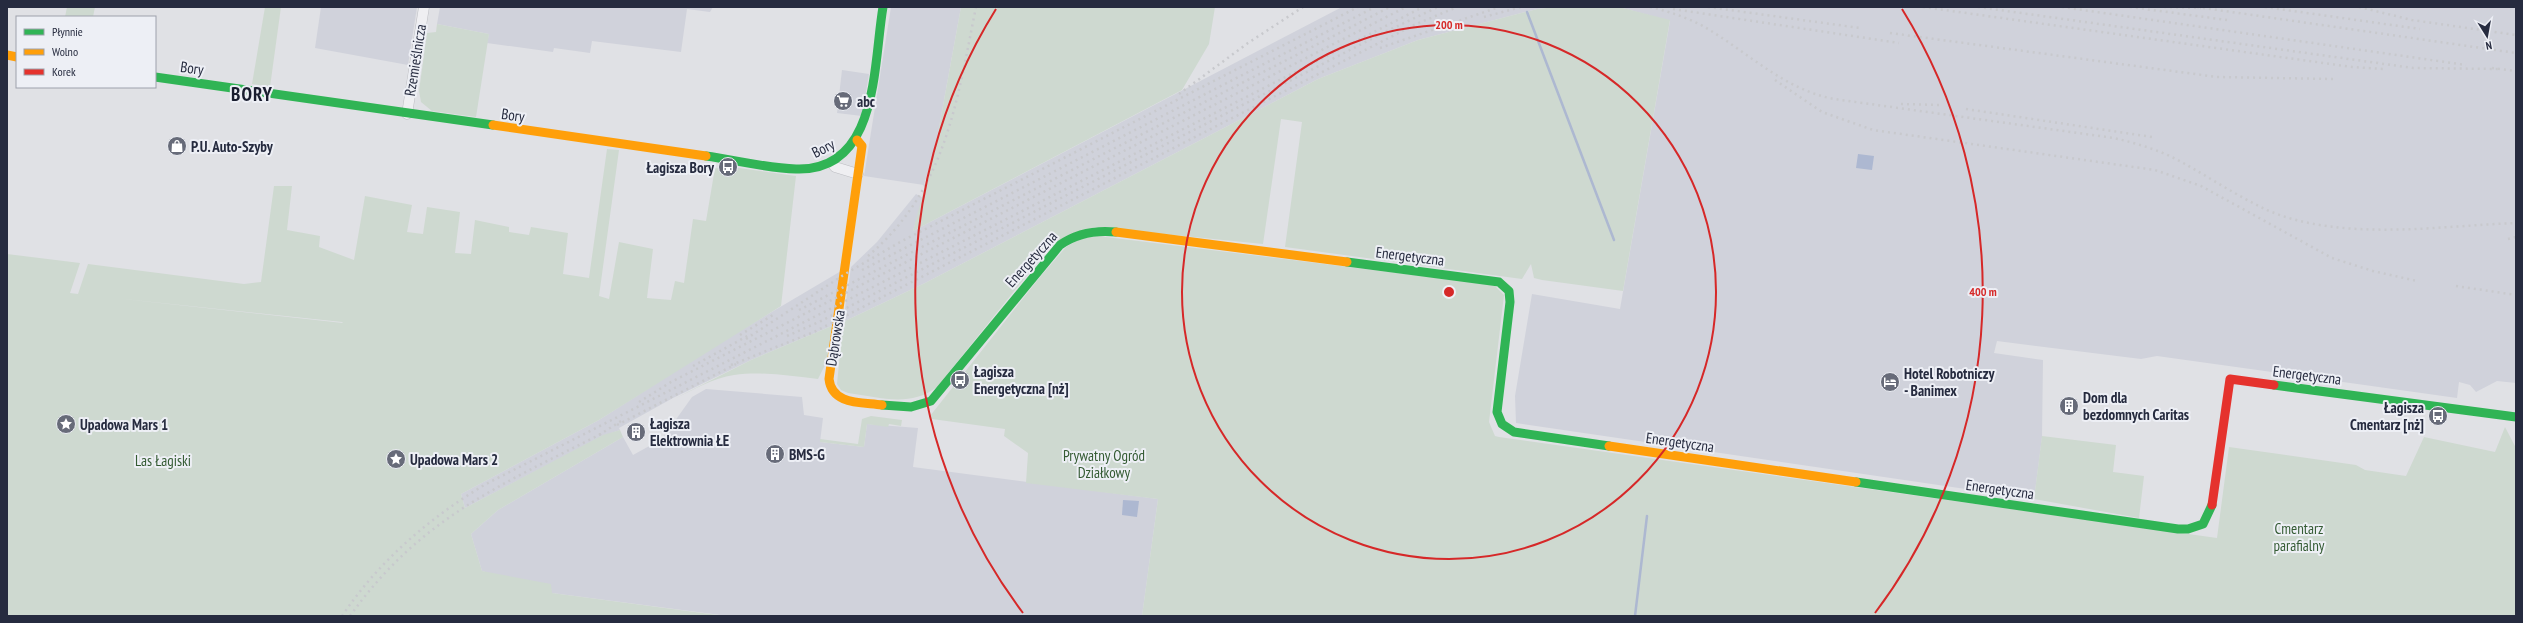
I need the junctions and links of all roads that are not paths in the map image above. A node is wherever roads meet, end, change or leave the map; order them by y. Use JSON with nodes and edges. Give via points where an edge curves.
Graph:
{"nodes":[{"id":1,"x":424,"y":7,"type":"edge"},
{"id":2,"x":883,"y":7,"type":"edge"},
{"id":3,"x":156,"y":77,"type":"edge"},
{"id":4,"x":407,"y":114,"type":"junction"},
{"id":5,"x":857,"y":140,"type":"junction"},
{"id":6,"x":832,"y":163,"type":"junction"},
{"id":7,"x":858,"y":174,"type":"junction"},
{"id":8,"x":937,"y":395,"type":"joint"},
{"id":9,"x":2516,"y":417,"type":"edge"}],
"edges":[{"from":1,"to":4,"type":"street","name":"Rzemieślnicza"},
{"from":2,"to":5,"type":"street","via":[[867,116]]},
{"from":3,"to":4,"type":"street","name":"Bory"},
{"from":4,"to":6,"type":"street","name":"Bory","via":[[796,169],[816,169]]},
{"from":5,"to":6,"type":"street","name":"Bory"},
{"from":5,"to":7,"type":"street","name":"Dąbrowska","via":[[862,146]]},
{"from":6,"to":7,"type":"street","via":[[835,167]]},
{"from":7,"to":8,"type":"street","name":"Dąbrowska","via":[[840,316],[829,376],[831,389],[835,395],[846,399],[905,408],[920,406]]},
{"from":8,"to":9,"type":"street","name":"Energetyczna","via":[[1060,245],[1083,233],[1105,231],[1499,282],[1508,291],[1510,302],[1497,412],[1502,424],[1514,432],[2178,529],[2203,524],[2212,506],[2230,379]]}]}
